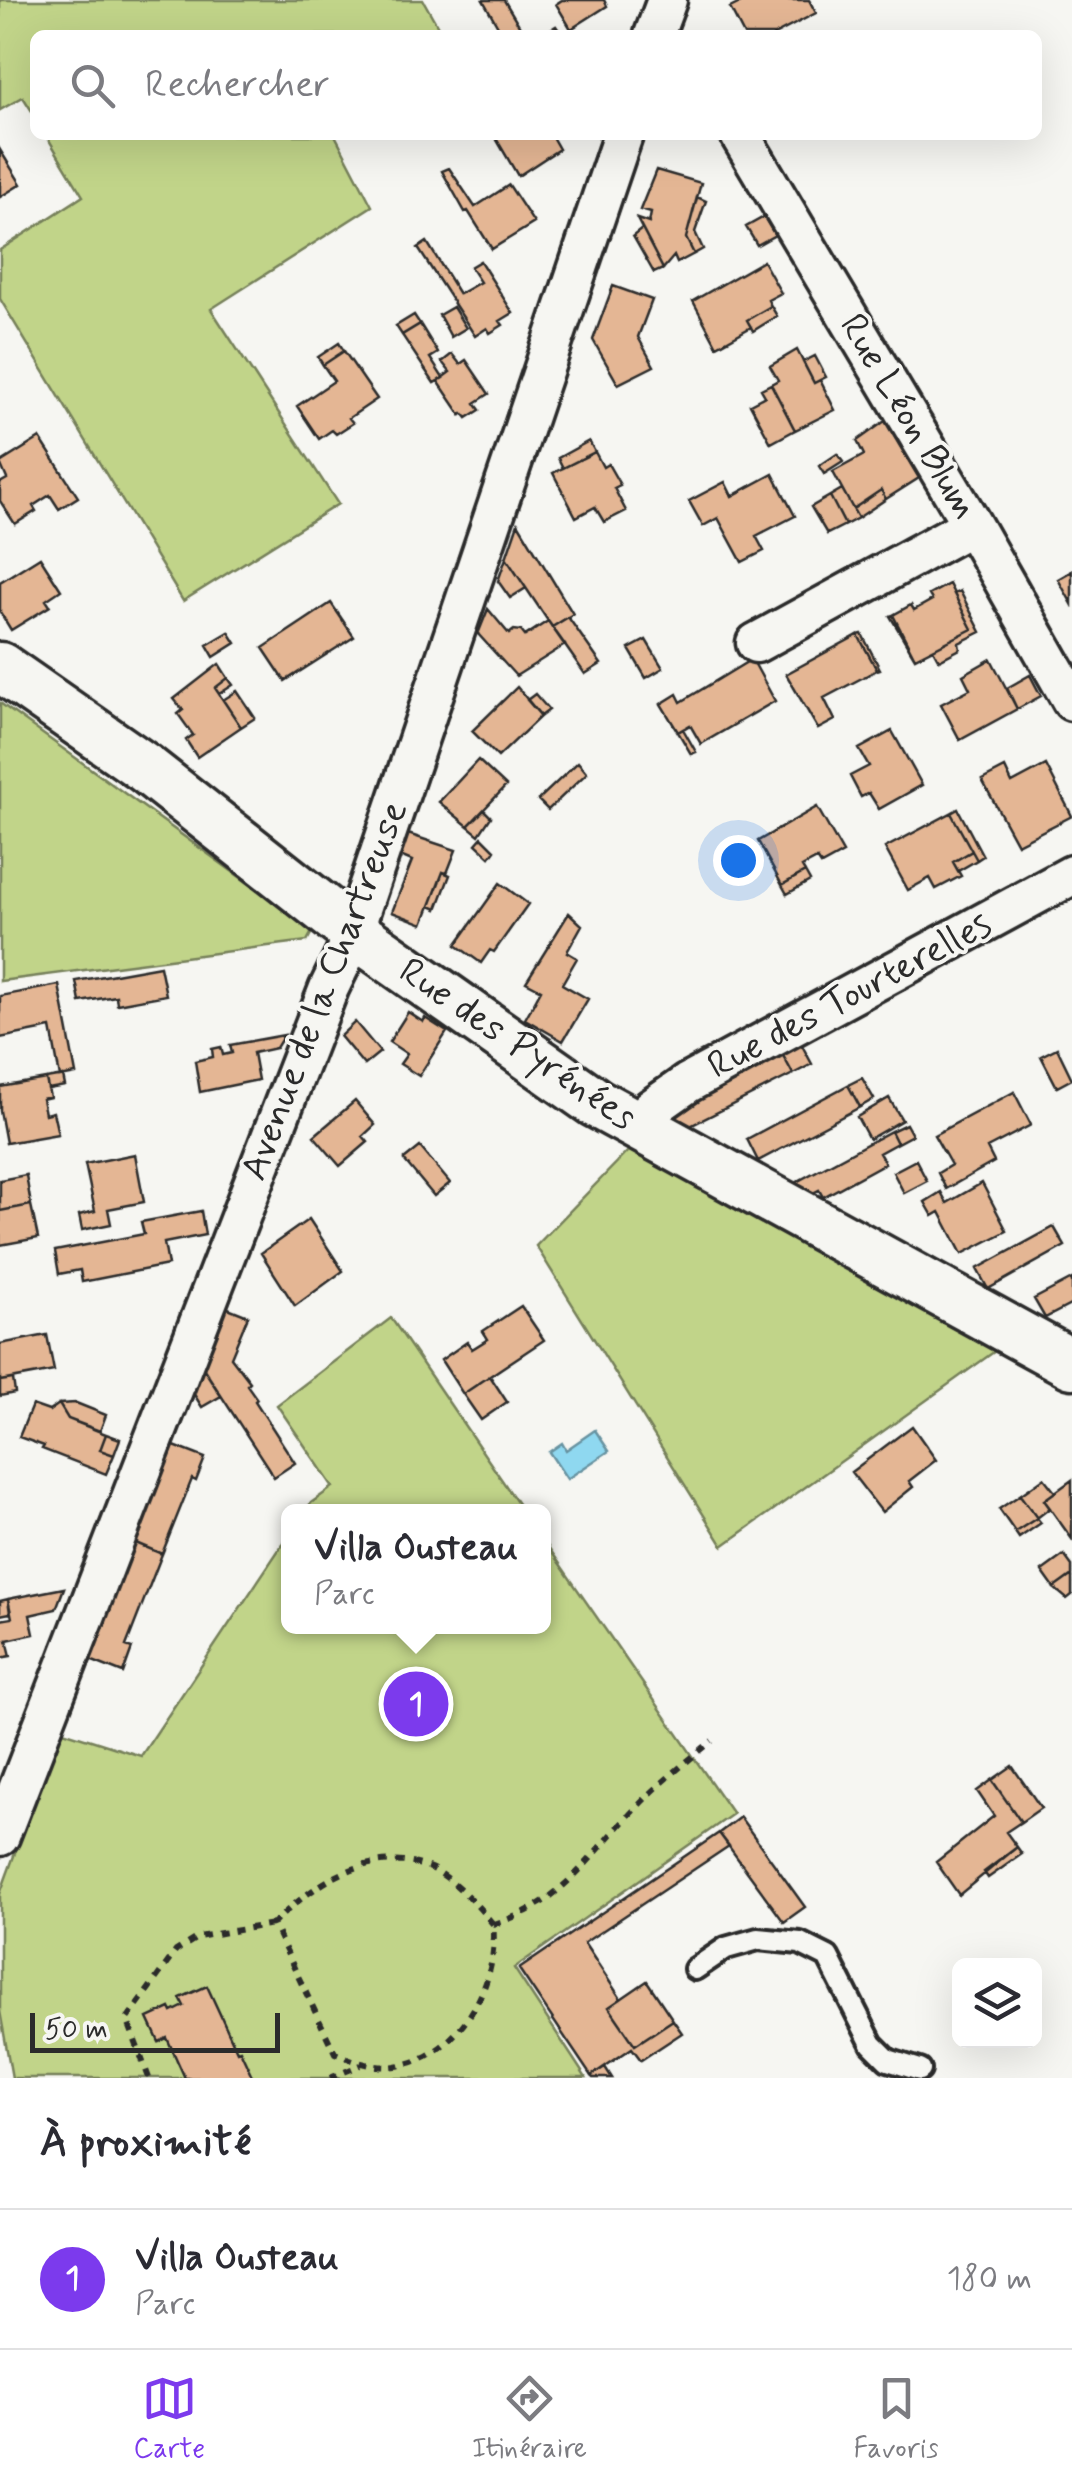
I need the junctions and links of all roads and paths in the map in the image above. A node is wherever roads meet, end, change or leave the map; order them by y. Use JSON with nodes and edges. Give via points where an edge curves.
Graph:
{"nodes":[{"id":1,"x":621,"y":140,"type":"edge"},
{"id":2,"x":743,"y":140,"type":"edge"},
{"id":3,"x":972,"y":525,"type":"junction"},
{"id":4,"x":756,"y":643,"type":"dead end"},
{"id":5,"x":0,"y":667,"type":"edge"},
{"id":6,"x":1072,"y":701,"type":"edge"},
{"id":7,"x":1072,"y":875,"type":"edge"},
{"id":8,"x":354,"y":932,"type":"junction"},
{"id":9,"x":636,"y":1128,"type":"junction"},
{"id":10,"x":1072,"y":1364,"type":"edge"},
{"id":11,"x":712,"y":1740,"type":"dead end"},
{"id":12,"x":0,"y":1836,"type":"edge"},
{"id":13,"x":274,"y":1924,"type":"junction"},
{"id":14,"x":493,"y":1924,"type":"junction"},
{"id":15,"x":696,"y":1969,"type":"dead end"},
{"id":16,"x":362,"y":2064,"type":"junction"},
{"id":17,"x":920,"y":2070,"type":"dead end"},
{"id":18,"x":149,"y":2078,"type":"edge"},
{"id":19,"x":330,"y":2078,"type":"edge"}],
"edges":[{"from":1,"to":8,"type":"street","name":"Avenue de la Chartreuse"},
{"from":2,"to":3,"type":"street","name":"Rue Léon Blum"},
{"from":3,"to":4,"type":"street"},
{"from":3,"to":6,"type":"street","name":"Rue Léon Blum"},
{"from":5,"to":8,"type":"street","name":"Rue des Pyrénées","via":[[145,768]]},
{"from":7,"to":9,"type":"street","name":"Rue des Tourterelles","via":[[688,1083]]},
{"from":8,"to":9,"type":"street","name":"Rue des Pyrénées"},
{"from":8,"to":12,"type":"street","name":"Avenue de la Chartreuse"},
{"from":9,"to":10,"type":"street","name":"Rue des Pyrénées"},
{"from":11,"to":14,"type":"path","via":[[666,1778],[548,1901]]},
{"from":13,"to":14,"type":"path","via":[[304,1893],[351,1869],[390,1861],[430,1868]]},
{"from":13,"to":16,"type":"path","via":[[335,2053]]},
{"from":13,"to":18,"type":"path","via":[[198,1937],[176,1951],[127,2018]]},
{"from":14,"to":16,"type":"path","via":[[488,1978],[458,2030],[435,2051],[396,2066]]},
{"from":15,"to":17,"type":"lane","via":[[726,1948],[758,1939],[800,1943],[828,1957],[872,2044],[888,2060]]},
{"from":16,"to":19,"type":"path"}]}
